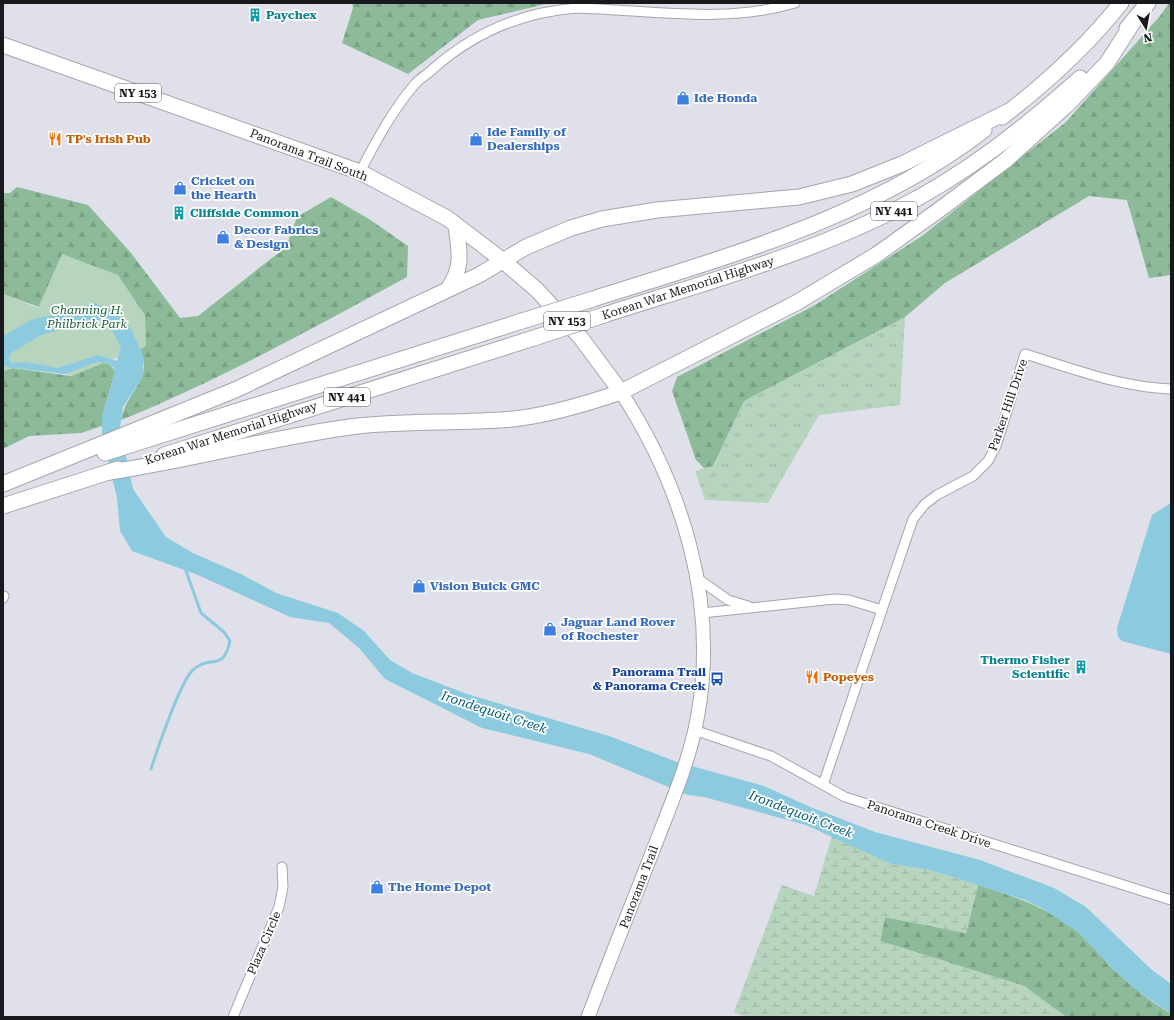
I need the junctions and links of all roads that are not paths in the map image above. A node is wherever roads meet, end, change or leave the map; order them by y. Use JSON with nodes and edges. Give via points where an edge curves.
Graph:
{"nodes":[{"id":1,"x":795,"y":3,"type":"edge"},
{"id":2,"x":1121,"y":3,"type":"edge"},
{"id":3,"x":1148,"y":3,"type":"edge"},
{"id":4,"x":1134,"y":21,"type":"junction"},
{"id":5,"x":3,"y":45,"type":"edge"},
{"id":6,"x":1009,"y":111,"type":"junction"},
{"id":7,"x":360,"y":172,"type":"junction"},
{"id":8,"x":456,"y":225,"type":"junction"},
{"id":9,"x":502,"y":260,"type":"junction"},
{"id":10,"x":448,"y":289,"type":"junction"},
{"id":11,"x":1171,"y":389,"type":"edge"},
{"id":12,"x":621,"y":392,"type":"junction"},
{"id":13,"x":148,"y":433,"type":"junction"},
{"id":14,"x":158,"y":461,"type":"junction"},
{"id":15,"x":3,"y":484,"type":"edge"},
{"id":16,"x":3,"y":506,"type":"edge"},
{"id":17,"x":697,"y":578,"type":"junction"},
{"id":18,"x":753,"y":607,"type":"junction"},
{"id":19,"x":882,"y":610,"type":"junction"},
{"id":20,"x":702,"y":613,"type":"junction"},
{"id":21,"x":694,"y":730,"type":"junction"},
{"id":22,"x":687,"y":756,"type":"joint"},
{"id":23,"x":823,"y":785,"type":"junction"},
{"id":24,"x":282,"y":867,"type":"dead end"},
{"id":25,"x":1171,"y":900,"type":"edge"},
{"id":26,"x":233,"y":1017,"type":"edge"},
{"id":27,"x":588,"y":1017,"type":"edge"}],
"edges":[{"from":1,"to":7,"type":"street","via":[[726,14],[697,15],[577,8],[558,9],[522,18],[482,34],[450,54],[416,84],[384,126]]},
{"from":2,"to":6,"type":"main road","name":"Korean War Memorial Highway","number":"NY 441","via":[[1072,56]]},
{"from":3,"to":4,"type":"main road","name":"Korean War Memorial Highway","number":"NY 441"},
{"from":4,"to":12,"type":"main road","via":[[1107,63],[1067,105],[1006,160],[939,210],[876,255],[796,303]]},
{"from":4,"to":14,"type":"main road","name":"Korean War Memorial Highway","number":"NY 441","bridge":true,"via":[[1083,75],[1036,117],[987,155],[898,209],[849,232],[798,252]]},
{"from":5,"to":7,"type":"main road","name":"Panorama Trail South","number":"NY 153"},
{"from":6,"to":9,"type":"main road","via":[[902,164],[852,184],[799,197],[657,210],[602,219],[571,228]]},
{"from":6,"to":13,"type":"main road","name":"Korean War Memorial Highway","number":"NY 441","bridge":true,"via":[[970,141],[921,173],[829,219],[722,258],[590,300]]},
{"from":7,"to":8,"type":"main road","name":"Panorama Trail South","number":"NY 153"},
{"from":8,"to":9,"type":"main road","name":"Panorama Trail South","number":"NY 153"},
{"from":8,"to":10,"type":"main road","via":[[460,262],[457,277]]},
{"from":9,"to":10,"type":"main road","via":[[479,275]]},
{"from":9,"to":12,"type":"main road","name":"Panorama Trail South","number":"NY 153","via":[[560,314]]},
{"from":10,"to":13,"type":"main road"},
{"from":11,"to":19,"type":"street","name":"Parker Hill Drive","via":[[1128,385],[1025,354],[994,451],[973,476],[937,495],[925,504],[913,519]]},
{"from":12,"to":14,"type":"main road","via":[[573,407],[514,419],[352,427]]},
{"from":12,"to":17,"type":"main road","name":"Panorama Trail South","via":[[650,442],[676,501]]},
{"from":13,"to":15,"type":"main road"},
{"from":14,"to":16,"type":"main road","via":[[110,472]]},
{"from":17,"to":18,"type":"street","via":[[728,600]]},
{"from":17,"to":20,"type":"main road","name":"Panorama Trail South"},
{"from":18,"to":19,"type":"street","via":[[835,598]]},
{"from":18,"to":20,"type":"street"},
{"from":19,"to":23,"type":"street","name":"Parker Hill Drive"},
{"from":20,"to":21,"type":"main road","name":"Panorama Trail South","via":[[703,668]]},
{"from":21,"to":22,"type":"main road","name":"Panorama Trail South"},
{"from":21,"to":23,"type":"street","name":"Panorama Creek Drive","via":[[766,754]]},
{"from":22,"to":27,"type":"main road","name":"Panorama Trail"},
{"from":23,"to":25,"type":"street","name":"Panorama Creek Drive","via":[[845,797]]},
{"from":24,"to":26,"type":"street","name":"Plaza Circle","via":[[283,887],[279,907]]}]}
